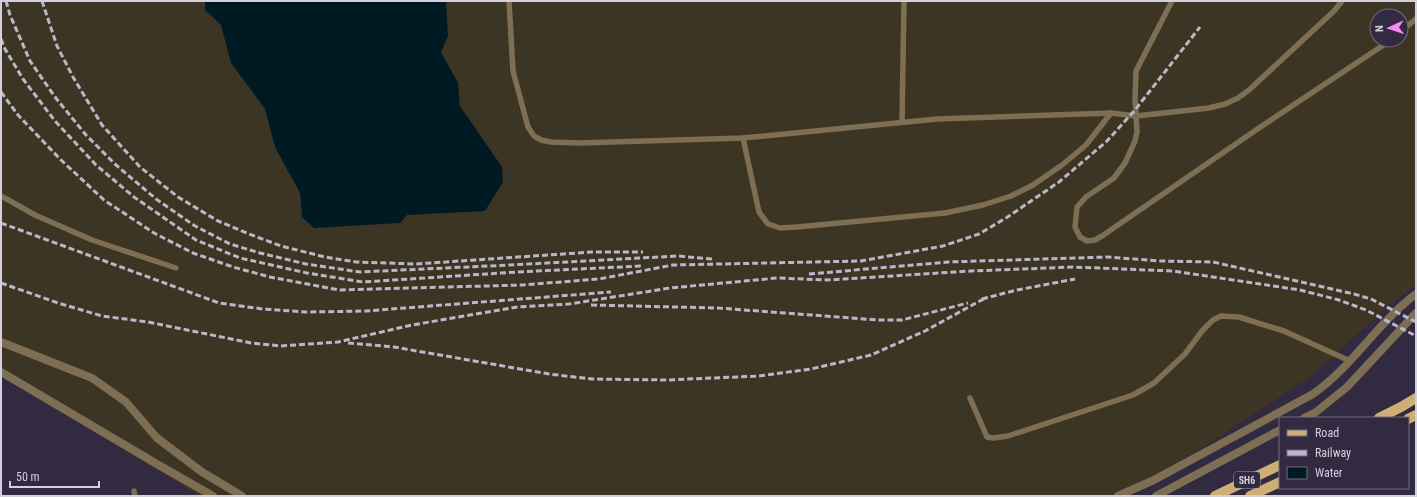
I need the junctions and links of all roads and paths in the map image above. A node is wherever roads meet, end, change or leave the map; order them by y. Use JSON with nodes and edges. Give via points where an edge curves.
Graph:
{"nodes":[{"id":1,"x":508,"y":1,"type":"edge"},
{"id":2,"x":904,"y":1,"type":"edge"},
{"id":3,"x":1172,"y":1,"type":"edge"},
{"id":4,"x":1342,"y":1,"type":"edge"},
{"id":5,"x":1379,"y":48,"type":"edge"},
{"id":6,"x":1111,"y":113,"type":"junction"},
{"id":7,"x":1136,"y":116,"type":"junction"},
{"id":8,"x":902,"y":122,"type":"junction"},
{"id":9,"x":743,"y":138,"type":"junction"},
{"id":10,"x":1,"y":196,"type":"edge"},
{"id":11,"x":176,"y":268,"type":"dead end"},
{"id":12,"x":1416,"y":294,"type":"edge"},
{"id":13,"x":1416,"y":313,"type":"edge"},
{"id":14,"x":1,"y":342,"type":"edge"},
{"id":15,"x":1350,"y":361,"type":"junction"},
{"id":16,"x":1,"y":372,"type":"edge"},
{"id":17,"x":970,"y":398,"type":"dead end"},
{"id":18,"x":1416,"y":398,"type":"edge"},
{"id":19,"x":1306,"y":417,"type":"edge"},
{"id":20,"x":1381,"y":417,"type":"edge"},
{"id":21,"x":1279,"y":431,"type":"edge"},
{"id":22,"x":1279,"y":465,"type":"edge"},
{"id":23,"x":1279,"y":482,"type":"edge"},
{"id":24,"x":213,"y":496,"type":"edge"},
{"id":25,"x":242,"y":496,"type":"edge"},
{"id":26,"x":1118,"y":496,"type":"edge"},
{"id":27,"x":1156,"y":496,"type":"edge"},
{"id":28,"x":1215,"y":496,"type":"edge"},
{"id":29,"x":1250,"y":496,"type":"edge"}],
"edges":[{"from":1,"to":9,"type":"lane","via":[[513,71],[528,127],[537,138],[579,144]]},
{"from":2,"to":8,"type":"lane"},
{"from":3,"to":7,"type":"lane","via":[[1136,71]]},
{"from":4,"to":7,"type":"lane","via":[[1255,85],[1238,98],[1209,108]]},
{"from":5,"to":7,"type":"lane","via":[[1102,236],[1088,241],[1080,237],[1075,227],[1077,207],[1086,197],[1114,178],[1125,163],[1135,141]]},
{"from":6,"to":7,"type":"lane"},
{"from":6,"to":8,"type":"lane"},
{"from":6,"to":9,"type":"lane","via":[[1086,145],[1062,165],[1033,185],[1011,196],[945,214],[797,227],[780,228],[768,224],[759,212]]},
{"from":8,"to":9,"type":"lane"},
{"from":10,"to":11,"type":"lane","via":[[35,215],[92,240]]},
{"from":12,"to":15,"type":"street","via":[[1378,328]]},
{"from":13,"to":19,"type":"street","via":[[1347,386],[1316,412]]},
{"from":14,"to":25,"type":"street","via":[[92,378],[126,402],[157,438],[202,472]]},
{"from":15,"to":17,"type":"lane","via":[[1284,331],[1229,315],[1213,320],[1185,354],[1154,383],[1133,395],[1008,436],[987,436]]},
{"from":15,"to":26,"type":"street","via":[[1329,383],[1313,394],[1154,480]]},
{"from":16,"to":24,"type":"street"},
{"from":18,"to":20,"type":"main road"},
{"from":21,"to":27,"type":"street"},
{"from":22,"to":28,"type":"main road","number":"SH6"},
{"from":23,"to":29,"type":"main road","number":"SH6"}]}
